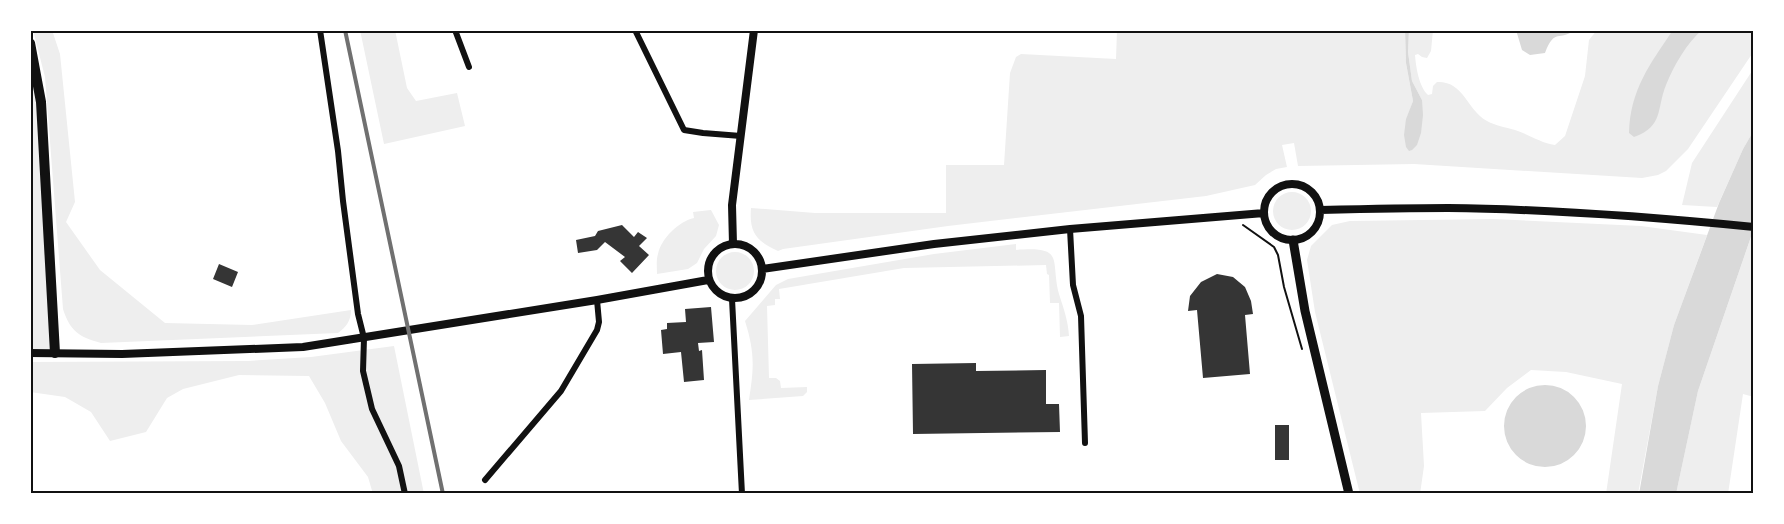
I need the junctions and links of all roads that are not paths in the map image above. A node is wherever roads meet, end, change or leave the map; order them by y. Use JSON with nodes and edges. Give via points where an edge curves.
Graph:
{"nodes":[{"id":1,"x":320,"y":30,"type":"edge"},
{"id":2,"x":455,"y":30,"type":"edge"},
{"id":3,"x":635,"y":30,"type":"edge"},
{"id":4,"x":754,"y":30,"type":"edge"},
{"id":5,"x":30,"y":44,"type":"edge"},
{"id":6,"x":469,"y":67,"type":"dead end"},
{"id":7,"x":741,"y":136,"type":"junction"},
{"id":8,"x":1320,"y":210,"type":"junction"},
{"id":9,"x":1264,"y":213,"type":"junction"},
{"id":10,"x":1754,"y":227,"type":"edge"},
{"id":11,"x":1070,"y":229,"type":"junction"},
{"id":12,"x":1293,"y":240,"type":"junction"},
{"id":13,"x":733,"y":244,"type":"junction"},
{"id":14,"x":762,"y":269,"type":"junction"},
{"id":15,"x":708,"y":280,"type":"junction"},
{"id":16,"x":732,"y":299,"type":"junction"},
{"id":17,"x":597,"y":300,"type":"junction"},
{"id":18,"x":364,"y":338,"type":"junction"},
{"id":19,"x":30,"y":353,"type":"edge"},
{"id":20,"x":55,"y":353,"type":"junction"},
{"id":21,"x":1085,"y":443,"type":"dead end"},
{"id":22,"x":484,"y":480,"type":"dead end"},
{"id":23,"x":405,"y":494,"type":"edge"},
{"id":24,"x":742,"y":494,"type":"edge"},
{"id":25,"x":1349,"y":494,"type":"edge"}],
"edges":[{"from":1,"to":18,"type":"street"},
{"from":2,"to":6,"type":"street"},
{"from":3,"to":7,"type":"street","via":[[684,130]]},
{"from":4,"to":7,"type":"street"},
{"from":5,"to":20,"type":"highway","via":[[40,102]]},
{"from":7,"to":13,"type":"street","via":[[732,205]]},
{"from":8,"to":9,"type":"street","via":[[1308,189],[1292,184],[1272,192]]},
{"from":8,"to":10,"type":"street","via":[[1496,209]]},
{"from":8,"to":12,"type":"street","via":[[1315,227]]},
{"from":9,"to":11,"type":"street"},
{"from":9,"to":12,"type":"street","via":[[1276,235]]},
{"from":11,"to":14,"type":"street"},
{"from":11,"to":21,"type":"street","via":[[1074,285],[1081,316]]},
{"from":12,"to":25,"type":"main road","via":[[1305,311]]},
{"from":13,"to":14,"type":"street","via":[[743,245],[756,254]]},
{"from":13,"to":15,"type":"street","via":[[713,255]]},
{"from":14,"to":16,"type":"street","via":[[754,291]]},
{"from":15,"to":16,"type":"street","via":[[717,293]]},
{"from":15,"to":17,"type":"street"},
{"from":16,"to":24,"type":"street"},
{"from":17,"to":18,"type":"street"},
{"from":17,"to":22,"type":"street","via":[[597,330],[561,391]]},
{"from":18,"to":20,"type":"street","via":[[250,350]]},
{"from":18,"to":23,"type":"street","via":[[363,371],[372,409],[399,466]]},
{"from":19,"to":20,"type":"street"}]}
